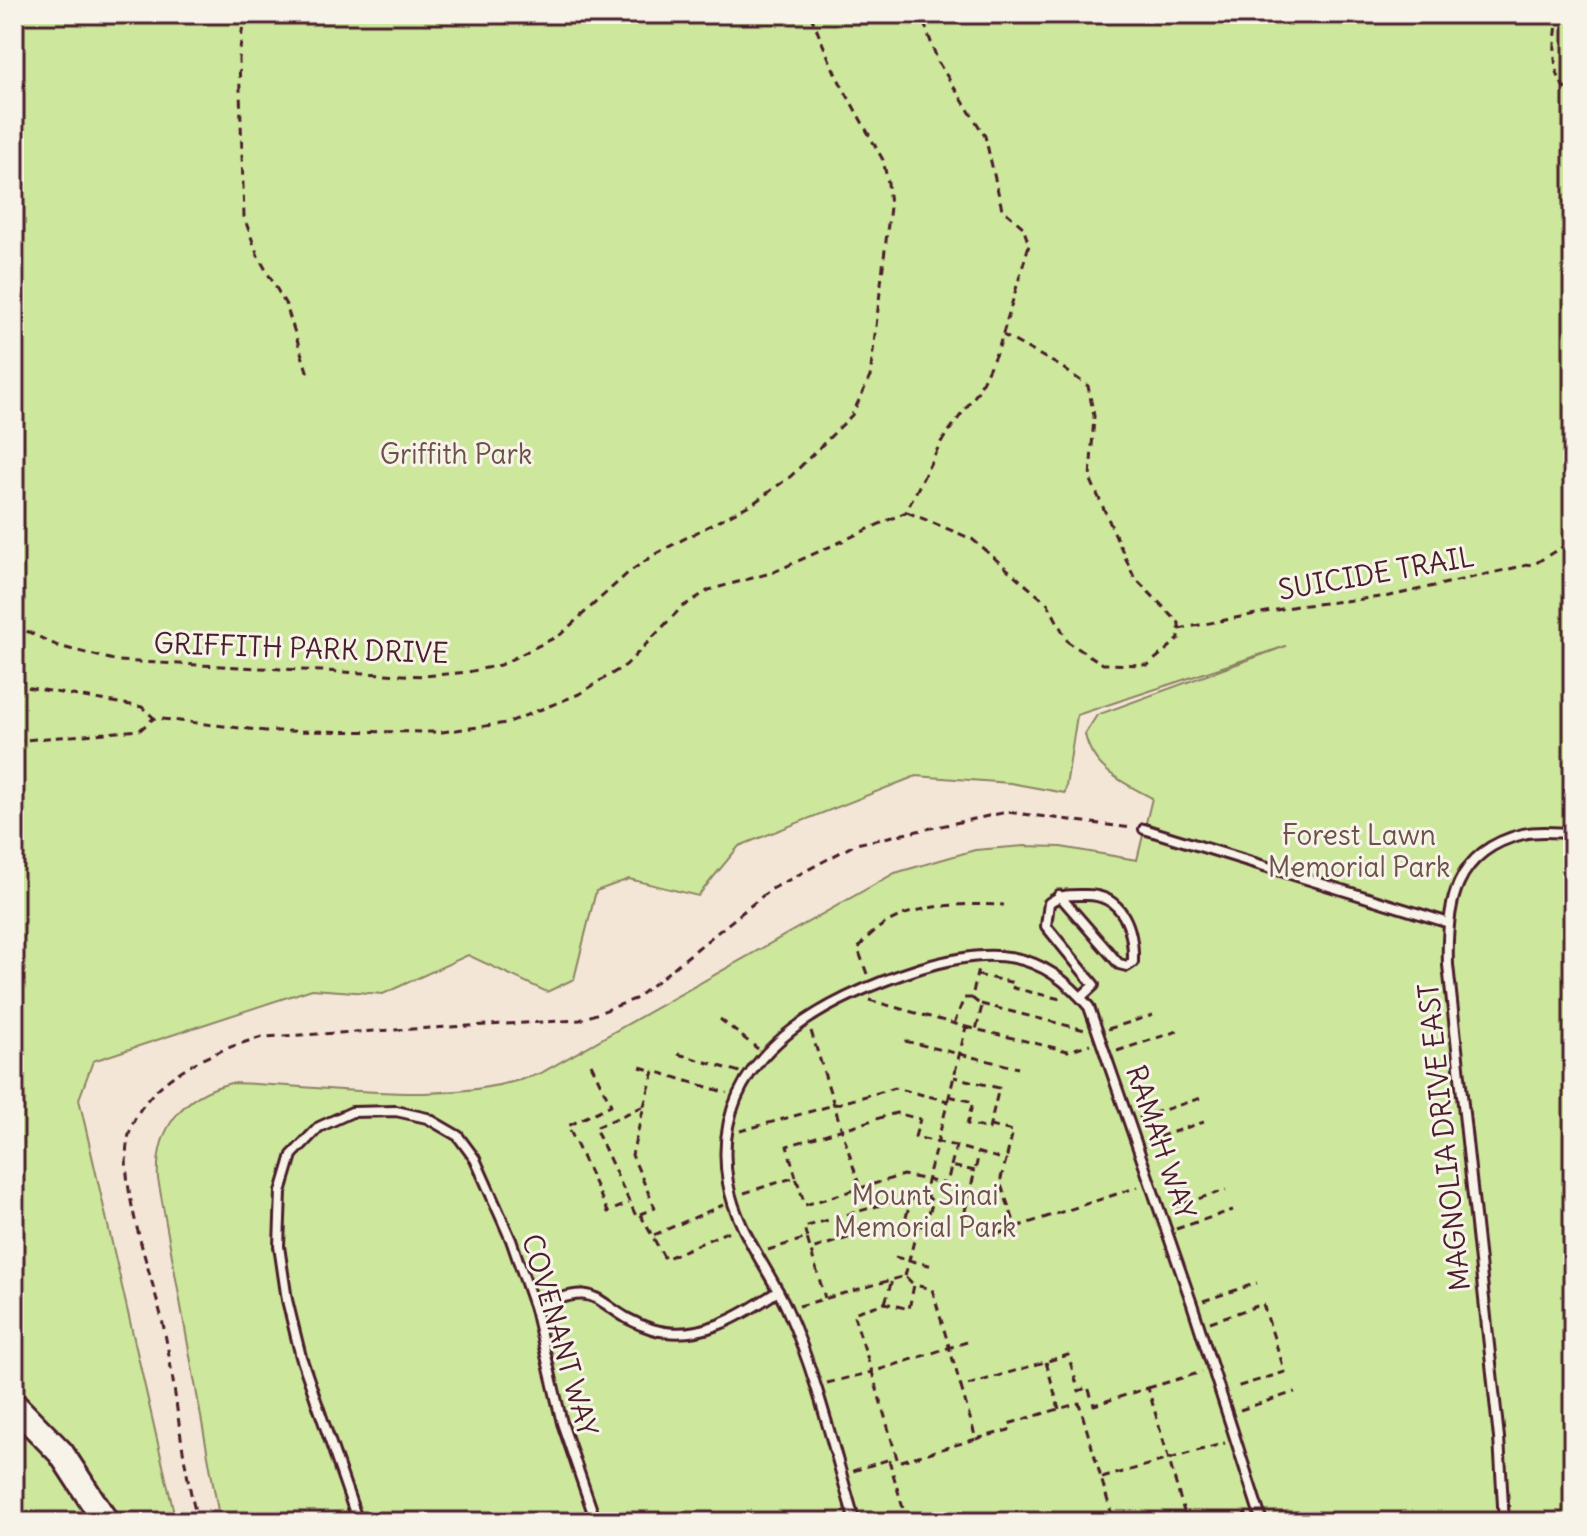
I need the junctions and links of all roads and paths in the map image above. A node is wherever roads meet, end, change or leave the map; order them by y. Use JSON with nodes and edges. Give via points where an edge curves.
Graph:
{"nodes":[{"id":1,"x":244,"y":14,"type":"edge"},
{"id":2,"x":810,"y":14,"type":"edge"},
{"id":3,"x":921,"y":14,"type":"edge"},
{"id":4,"x":1558,"y":14,"type":"edge"},
{"id":5,"x":1573,"y":98,"type":"edge"},
{"id":6,"x":1003,"y":335,"type":"junction"},
{"id":7,"x":308,"y":374,"type":"dead end"},
{"id":8,"x":906,"y":512,"type":"junction"},
{"id":9,"x":1573,"y":540,"type":"edge"},
{"id":10,"x":14,"y":625,"type":"edge"},
{"id":11,"x":1179,"y":629,"type":"junction"},
{"id":12,"x":14,"y":685,"type":"edge"},
{"id":13,"x":154,"y":718,"type":"junction"},
{"id":14,"x":14,"y":741,"type":"edge"},
{"id":15,"x":1144,"y":829,"type":"joint"},
{"id":16,"x":1573,"y":833,"type":"edge"},
{"id":17,"x":1059,"y":895,"type":"junction"},
{"id":18,"x":1004,"y":905,"type":"dead end"},
{"id":19,"x":1446,"y":922,"type":"junction"},
{"id":20,"x":982,"y":953,"type":"junction"},
{"id":21,"x":977,"y":975,"type":"junction"},
{"id":22,"x":871,"y":985,"type":"junction"},
{"id":23,"x":850,"y":995,"type":"junction"},
{"id":24,"x":1081,"y":997,"type":"junction"},
{"id":25,"x":972,"y":998,"type":"junction"},
{"id":26,"x":981,"y":1004,"type":"junction"},
{"id":27,"x":1153,"y":1015,"type":"dead end"},
{"id":28,"x":720,"y":1019,"type":"dead end"},
{"id":29,"x":807,"y":1019,"type":"junction"},
{"id":30,"x":954,"y":1024,"type":"junction"},
{"id":31,"x":966,"y":1027,"type":"junction"},
{"id":32,"x":976,"y":1030,"type":"junction"},
{"id":33,"x":1181,"y":1030,"type":"dead end"},
{"id":34,"x":1102,"y":1036,"type":"junction"},
{"id":35,"x":905,"y":1041,"type":"dead end"},
{"id":36,"x":678,"y":1054,"type":"dead end"},
{"id":37,"x":960,"y":1054,"type":"junction"},
{"id":38,"x":1108,"y":1054,"type":"junction"},
{"id":39,"x":765,"y":1055,"type":"junction"},
{"id":40,"x":591,"y":1064,"type":"dead end"},
{"id":41,"x":640,"y":1067,"type":"dead end"},
{"id":42,"x":1018,"y":1068,"type":"dead end"},
{"id":43,"x":654,"y":1071,"type":"junction"},
{"id":44,"x":749,"y":1074,"type":"junction"},
{"id":45,"x":954,"y":1077,"type":"junction"},
{"id":46,"x":737,"y":1096,"type":"junction"},
{"id":47,"x":1204,"y":1097,"type":"dead end"},
{"id":48,"x":948,"y":1098,"type":"junction"},
{"id":49,"x":644,"y":1106,"type":"junction"},
{"id":50,"x":835,"y":1106,"type":"junction"},
{"id":51,"x":589,"y":1116,"type":"junction"},
{"id":52,"x":1131,"y":1121,"type":"junction"},
{"id":53,"x":1204,"y":1122,"type":"dead end"},
{"id":54,"x":990,"y":1126,"type":"junction"},
{"id":55,"x":595,"y":1128,"type":"junction"},
{"id":56,"x":842,"y":1129,"type":"junction"},
{"id":57,"x":725,"y":1135,"type":"junction"},
{"id":58,"x":938,"y":1142,"type":"junction"},
{"id":59,"x":1138,"y":1143,"type":"junction"},
{"id":60,"x":956,"y":1146,"type":"junction"},
{"id":61,"x":979,"y":1153,"type":"junction"},
{"id":62,"x":1006,"y":1160,"type":"junction"},
{"id":63,"x":951,"y":1166,"type":"junction"},
{"id":64,"x":975,"y":1171,"type":"junction"},
{"id":65,"x":796,"y":1177,"type":"junction"},
{"id":66,"x":928,"y":1180,"type":"junction"},
{"id":67,"x":1152,"y":1183,"type":"junction"},
{"id":68,"x":860,"y":1188,"type":"junction"},
{"id":69,"x":1226,"y":1190,"type":"dead end"},
{"id":70,"x":924,"y":1193,"type":"junction"},
{"id":71,"x":733,"y":1198,"type":"junction"},
{"id":72,"x":905,"y":1198,"type":"dead end"},
{"id":73,"x":629,"y":1203,"type":"junction"},
{"id":74,"x":1233,"y":1210,"type":"dead end"},
{"id":75,"x":1161,"y":1211,"type":"junction"},
{"id":76,"x":640,"y":1214,"type":"junction"},
{"id":77,"x":905,"y":1221,"type":"junction"},
{"id":78,"x":742,"y":1225,"type":"junction"},
{"id":79,"x":918,"y":1225,"type":"junction"},
{"id":80,"x":924,"y":1226,"type":"junction"},
{"id":81,"x":1016,"y":1227,"type":"junction"},
{"id":82,"x":941,"y":1230,"type":"dead end"},
{"id":83,"x":1168,"y":1232,"type":"junction"},
{"id":84,"x":654,"y":1235,"type":"junction"},
{"id":85,"x":807,"y":1238,"type":"junction"},
{"id":86,"x":811,"y":1249,"type":"junction"},
{"id":87,"x":756,"y":1254,"type":"junction"},
{"id":88,"x":895,"y":1257,"type":"dead end"},
{"id":89,"x":909,"y":1260,"type":"junction"},
{"id":90,"x":933,"y":1266,"type":"dead end"},
{"id":91,"x":905,"y":1276,"type":"junction"},
{"id":92,"x":893,"y":1278,"type":"junction"},
{"id":93,"x":1257,"y":1283,"type":"dead end"},
{"id":94,"x":914,"y":1285,"type":"junction"},
{"id":95,"x":778,"y":1291,"type":"junction"},
{"id":96,"x":825,"y":1298,"type":"junction"},
{"id":97,"x":885,"y":1303,"type":"junction"},
{"id":98,"x":1192,"y":1304,"type":"junction"},
{"id":99,"x":535,"y":1309,"type":"junction"},
{"id":100,"x":787,"y":1309,"type":"junction"},
{"id":101,"x":1199,"y":1325,"type":"junction"},
{"id":102,"x":967,"y":1342,"type":"dead end"},
{"id":103,"x":949,"y":1347,"type":"junction"},
{"id":104,"x":1046,"y":1362,"type":"junction"},
{"id":105,"x":1213,"y":1369,"type":"junction"},
{"id":106,"x":872,"y":1372,"type":"junction"},
{"id":107,"x":814,"y":1387,"type":"junction"},
{"id":108,"x":961,"y":1387,"type":"junction"},
{"id":109,"x":1148,"y":1388,"type":"junction"},
{"id":110,"x":1221,"y":1392,"type":"junction"},
{"id":111,"x":1295,"y":1392,"type":"dead end"},
{"id":112,"x":14,"y":1405,"type":"edge"},
{"id":113,"x":1059,"y":1409,"type":"junction"},
{"id":114,"x":1229,"y":1414,"type":"junction"},
{"id":115,"x":976,"y":1439,"type":"junction"},
{"id":116,"x":1237,"y":1439,"type":"junction"},
{"id":117,"x":897,"y":1457,"type":"junction"},
{"id":118,"x":1168,"y":1459,"type":"junction"},
{"id":119,"x":889,"y":1460,"type":"junction"},
{"id":120,"x":841,"y":1474,"type":"junction"},
{"id":121,"x":1102,"y":1478,"type":"junction"},
{"id":122,"x":1259,"y":1509,"type":"junction"},
{"id":123,"x":106,"y":1522,"type":"edge"},
{"id":124,"x":198,"y":1522,"type":"edge"},
{"id":125,"x":358,"y":1522,"type":"edge"},
{"id":126,"x":596,"y":1522,"type":"edge"},
{"id":127,"x":855,"y":1522,"type":"edge"},
{"id":128,"x":907,"y":1522,"type":"edge"},
{"id":129,"x":1114,"y":1522,"type":"edge"},
{"id":130,"x":1187,"y":1522,"type":"edge"},
{"id":131,"x":1216,"y":1522,"type":"edge"},
{"id":132,"x":1262,"y":1522,"type":"edge"},
{"id":133,"x":1504,"y":1522,"type":"edge"}],
"edges":[{"from":1,"to":7,"type":"path","via":[[239,59],[244,217],[258,256],[286,305]]},
{"from":2,"to":10,"type":"path","name":"GRIFFITH PARK DRIVE","via":[[836,75],[883,160],[890,207],[870,377],[852,415],[791,476],[755,502],[629,572],[560,635],[526,655],[468,672],[424,676],[118,661],[58,646]]},
{"from":3,"to":6,"type":"path","via":[[938,62],[985,136],[1002,209],[1023,227],[1029,245]]},
{"from":4,"to":5,"type":"path","via":[[1555,69]]},
{"from":6,"to":8,"type":"path","via":[[977,393],[941,442]]},
{"from":6,"to":11,"type":"path","via":[[1088,386],[1094,416],[1090,478],[1134,577]]},
{"from":8,"to":11,"type":"path","via":[[972,539],[1048,604],[1068,642],[1103,664],[1148,665],[1179,639]]},
{"from":8,"to":13,"type":"path","via":[[774,572],[709,590],[682,607],[626,665],[579,694],[507,723],[442,732],[266,731]]},
{"from":9,"to":11,"type":"path","name":"SUICIDE TRAIL","via":[[1536,563],[1390,596],[1297,606]]},
{"from":12,"to":13,"type":"path","via":[[142,707]]},
{"from":13,"to":14,"type":"path","via":[[140,730]]},
{"from":15,"to":19,"type":"lane"},
{"from":15,"to":124,"type":"path","via":[[1007,812],[856,844],[770,890],[635,999],[580,1020],[262,1037],[220,1049],[182,1071],[142,1105],[128,1137],[125,1169],[163,1325]]},
{"from":16,"to":19,"type":"lane","name":"MAGNOLIA DRIVE EAST","via":[[1524,833],[1475,857],[1455,886]]},
{"from":17,"to":17,"type":"lane","via":[[1094,894],[1121,908],[1134,944],[1133,962],[1119,964]]},
{"from":17,"to":24,"type":"lane","via":[[1049,903],[1046,926],[1092,977],[1094,985]]},
{"from":18,"to":22,"type":"path","via":[[949,903],[916,910],[869,932],[858,949]]},
{"from":19,"to":133,"type":"lane","name":"MAGNOLIA DRIVE EAST"},
{"from":20,"to":21,"type":"path"},
{"from":20,"to":22,"type":"lane","name":"RAMAH WAY"},
{"from":20,"to":24,"type":"lane","name":"RAMAH WAY","via":[[1031,961],[1068,982]]},
{"from":21,"to":24,"type":"path","via":[[1070,1001]]},
{"from":21,"to":25,"type":"path"},
{"from":22,"to":23,"type":"lane","name":"RAMAH WAY"},
{"from":23,"to":29,"type":"lane","name":"RAMAH WAY"},
{"from":23,"to":30,"type":"path"},
{"from":24,"to":34,"type":"lane","name":"RAMAH WAY"},
{"from":25,"to":26,"type":"path"},
{"from":25,"to":30,"type":"path","via":[[958,1006]]},
{"from":26,"to":32,"type":"path"},
{"from":26,"to":34,"type":"path"},
{"from":27,"to":34,"type":"path"},
{"from":28,"to":39,"type":"path"},
{"from":29,"to":39,"type":"lane","name":"RAMAH WAY"},
{"from":29,"to":50,"type":"path"},
{"from":30,"to":31,"type":"path"},
{"from":31,"to":32,"type":"path"},
{"from":31,"to":37,"type":"path"},
{"from":32,"to":34,"type":"path","via":[[1068,1051]]},
{"from":33,"to":38,"type":"path"},
{"from":34,"to":38,"type":"lane","name":"RAMAH WAY"},
{"from":35,"to":37,"type":"path"},
{"from":36,"to":44,"type":"path"},
{"from":37,"to":42,"type":"path"},
{"from":37,"to":45,"type":"path"},
{"from":38,"to":52,"type":"lane","name":"RAMAH WAY"},
{"from":39,"to":44,"type":"lane","name":"RAMAH WAY"},
{"from":40,"to":51,"type":"path","via":[[611,1105]]},
{"from":41,"to":43,"type":"path"},
{"from":43,"to":46,"type":"path"},
{"from":43,"to":49,"type":"path"},
{"from":44,"to":46,"type":"lane","name":"RAMAH WAY"},
{"from":45,"to":48,"type":"path"},
{"from":45,"to":54,"type":"path","via":[[999,1088]]},
{"from":46,"to":57,"type":"lane","name":"RAMAH WAY"},
{"from":47,"to":52,"type":"path"},
{"from":48,"to":50,"type":"path","via":[[895,1088]]},
{"from":48,"to":54,"type":"path","via":[[973,1102],[967,1124]]},
{"from":48,"to":58,"type":"path"},
{"from":49,"to":55,"type":"path"},
{"from":49,"to":76,"type":"path","via":[[632,1155],[655,1208]]},
{"from":50,"to":56,"type":"path"},
{"from":50,"to":57,"type":"path"},
{"from":51,"to":55,"type":"path"},
{"from":51,"to":73,"type":"path","via":[[568,1126],[608,1212]]},
{"from":52,"to":59,"type":"lane","name":"RAMAH WAY"},
{"from":53,"to":59,"type":"path"},
{"from":54,"to":62,"type":"path","via":[[1013,1131]]},
{"from":55,"to":73,"type":"path"},
{"from":56,"to":58,"type":"path","via":[[896,1113],[920,1119],[915,1137]]},
{"from":56,"to":65,"type":"path","via":[[787,1146]]},
{"from":56,"to":68,"type":"path"},
{"from":57,"to":71,"type":"lane"},
{"from":58,"to":60,"type":"path"},
{"from":58,"to":66,"type":"path"},
{"from":59,"to":67,"type":"lane","name":"RAMAH WAY"},
{"from":60,"to":61,"type":"path"},
{"from":60,"to":63,"type":"path"},
{"from":61,"to":62,"type":"path"},
{"from":61,"to":64,"type":"path"},
{"from":62,"to":81,"type":"path","via":[[1000,1182]]},
{"from":63,"to":64,"type":"path"},
{"from":63,"to":66,"type":"path","via":[[947,1184]]},
{"from":64,"to":81,"type":"path","via":[[962,1223],[1000,1233]]},
{"from":65,"to":68,"type":"path","via":[[805,1205]]},
{"from":65,"to":71,"type":"path"},
{"from":66,"to":68,"type":"path","via":[[903,1175]]},
{"from":66,"to":70,"type":"path"},
{"from":67,"to":75,"type":"lane","name":"RAMAH WAY"},
{"from":67,"to":81,"type":"path"},
{"from":69,"to":75,"type":"path"},
{"from":70,"to":77,"type":"path","via":[[911,1199]]},
{"from":70,"to":80,"type":"path","via":[[933,1202]]},
{"from":71,"to":78,"type":"lane"},
{"from":71,"to":84,"type":"path"},
{"from":72,"to":85,"type":"path","via":[[804,1227]]},
{"from":73,"to":76,"type":"path","via":[[636,1216]]},
{"from":74,"to":83,"type":"path"},
{"from":75,"to":83,"type":"lane","name":"RAMAH WAY"},
{"from":76,"to":84,"type":"path","via":[[650,1237]]},
{"from":77,"to":79,"type":"path"},
{"from":77,"to":86,"type":"path"},
{"from":78,"to":84,"type":"path","via":[[665,1259]]},
{"from":78,"to":87,"type":"lane"},
{"from":79,"to":80,"type":"path"},
{"from":79,"to":89,"type":"path"},
{"from":80,"to":82,"type":"path"},
{"from":83,"to":98,"type":"lane","name":"RAMAH WAY"},
{"from":85,"to":86,"type":"path"},
{"from":85,"to":87,"type":"path"},
{"from":86,"to":96,"type":"path"},
{"from":87,"to":95,"type":"lane"},
{"from":88,"to":89,"type":"path"},
{"from":89,"to":90,"type":"path"},
{"from":89,"to":91,"type":"path"},
{"from":91,"to":92,"type":"path"},
{"from":91,"to":94,"type":"path"},
{"from":92,"to":96,"type":"path"},
{"from":92,"to":97,"type":"path"},
{"from":93,"to":98,"type":"path"},
{"from":94,"to":97,"type":"path","via":[[909,1309]]},
{"from":94,"to":103,"type":"path","via":[[932,1289]]},
{"from":95,"to":99,"type":"lane","via":[[714,1328],[686,1332],[652,1329],[593,1294],[561,1296]]},
{"from":95,"to":100,"type":"lane"},
{"from":96,"to":100,"type":"path"},
{"from":97,"to":106,"type":"path","via":[[853,1313]]},
{"from":98,"to":101,"type":"lane","name":"RAMAH WAY"},
{"from":99,"to":125,"type":"lane","name":"COVENANT WAY","via":[[475,1159],[458,1136],[427,1118],[396,1111],[352,1112],[319,1127],[292,1155],[281,1192],[279,1246],[287,1300],[301,1357]]},
{"from":99,"to":126,"type":"lane","name":"COVENANT WAY","via":[[562,1423]]},
{"from":100,"to":107,"type":"lane"},
{"from":101,"to":105,"type":"lane","name":"RAMAH WAY"},
{"from":101,"to":110,"type":"path","via":[[1263,1304],[1285,1372]]},
{"from":102,"to":103,"type":"path"},
{"from":103,"to":106,"type":"path"},
{"from":103,"to":108,"type":"path"},
{"from":104,"to":108,"type":"path"},
{"from":104,"to":109,"type":"path","via":[[1068,1355],[1079,1391],[1088,1387],[1094,1405]]},
{"from":104,"to":113,"type":"path"},
{"from":105,"to":109,"type":"path"},
{"from":105,"to":110,"type":"lane","name":"RAMAH WAY"},
{"from":106,"to":107,"type":"path"},
{"from":106,"to":117,"type":"path"},
{"from":107,"to":120,"type":"lane"},
{"from":108,"to":115,"type":"path"},
{"from":109,"to":118,"type":"path"},
{"from":110,"to":114,"type":"lane","name":"RAMAH WAY"},
{"from":111,"to":114,"type":"path"},
{"from":112,"to":123,"type":"street","via":[[61,1453]]},
{"from":113,"to":115,"type":"path"},
{"from":113,"to":121,"type":"path","via":[[1079,1403]]},
{"from":114,"to":116,"type":"lane","name":"RAMAH WAY"},
{"from":115,"to":117,"type":"path","via":[[898,1462]]},
{"from":116,"to":118,"type":"path"},
{"from":116,"to":122,"type":"lane","name":"RAMAH WAY"},
{"from":117,"to":119,"type":"path"},
{"from":118,"to":121,"type":"path"},
{"from":118,"to":130,"type":"path"},
{"from":119,"to":120,"type":"path"},
{"from":119,"to":128,"type":"path"},
{"from":120,"to":127,"type":"lane"},
{"from":121,"to":129,"type":"path"},
{"from":122,"to":131,"type":"path"},
{"from":122,"to":132,"type":"lane","name":"RAMAH WAY"}]}
